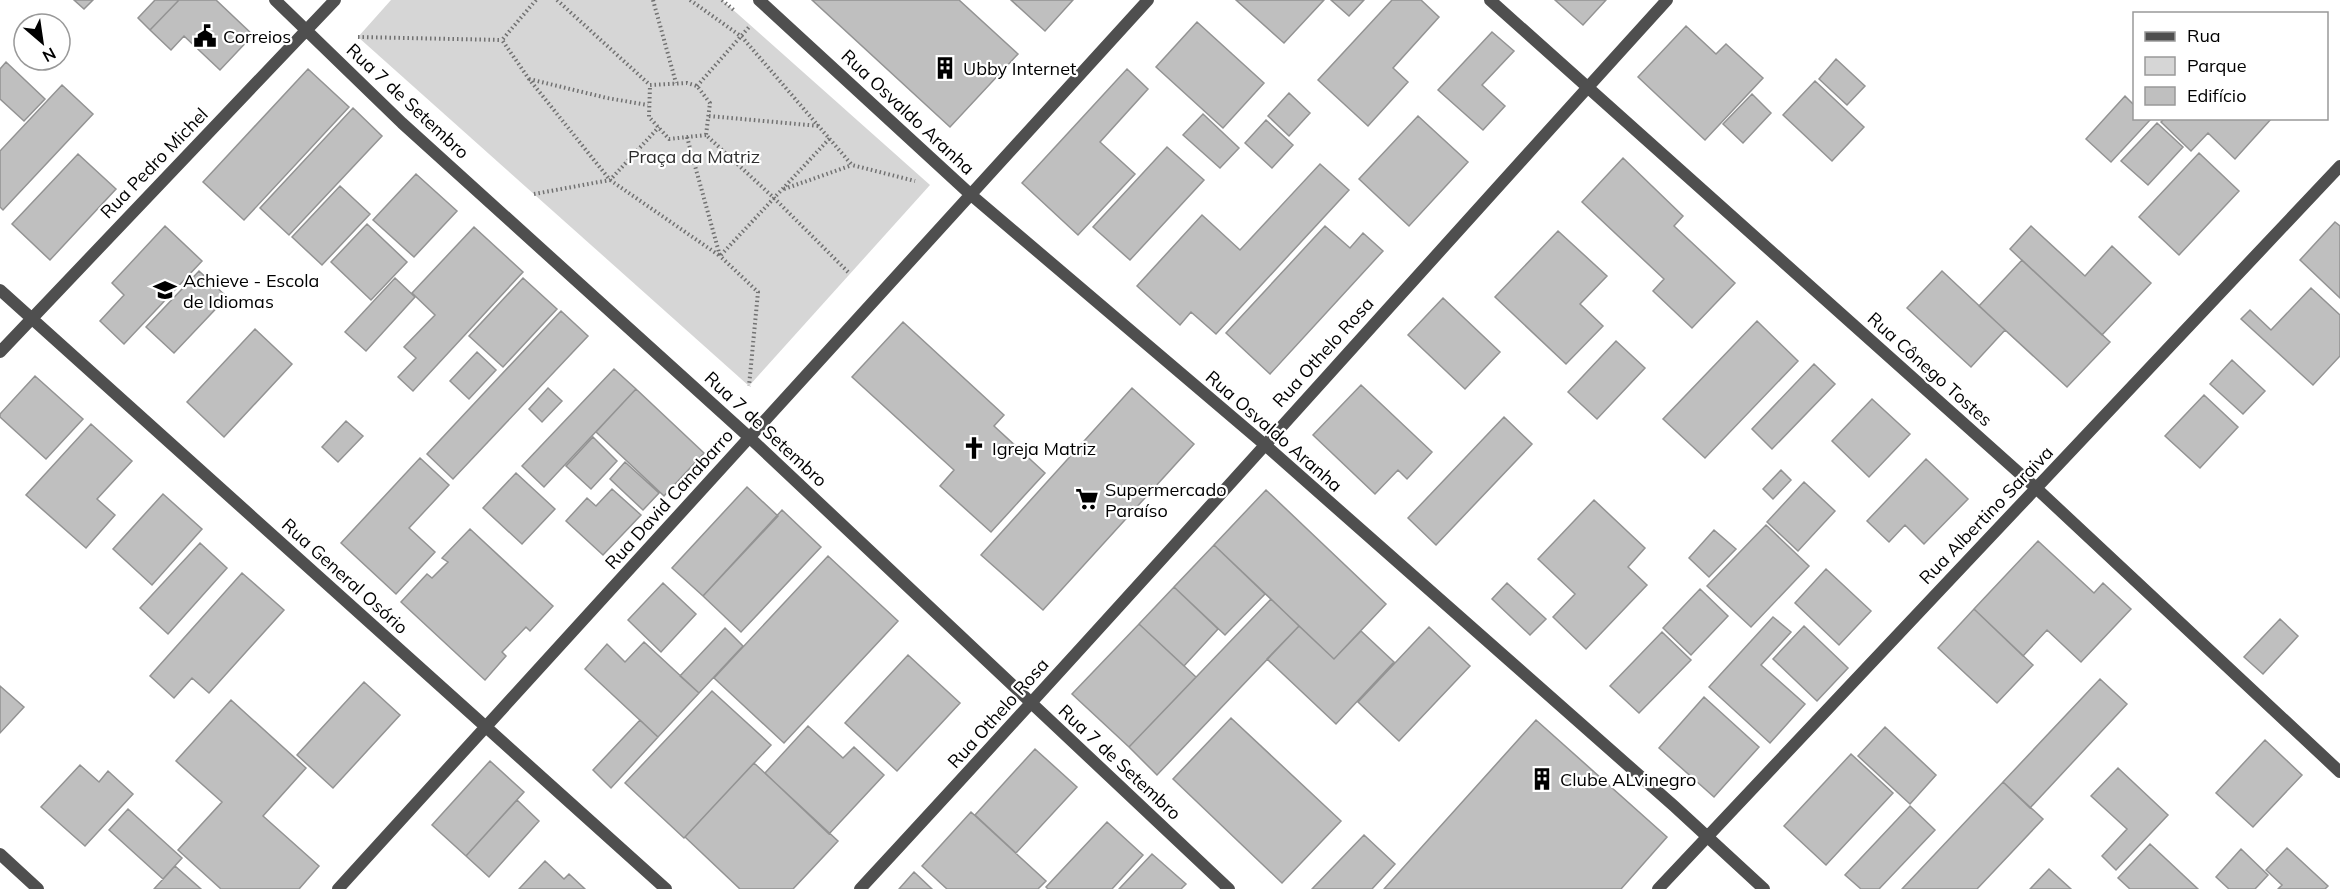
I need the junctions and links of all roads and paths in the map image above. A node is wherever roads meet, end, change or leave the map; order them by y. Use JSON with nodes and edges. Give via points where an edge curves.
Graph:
{"nodes":[{"id":1,"x":275,"y":0,"type":"edge"},
{"id":2,"x":335,"y":0,"type":"edge"},
{"id":3,"x":536,"y":0,"type":"edge"},
{"id":4,"x":557,"y":0,"type":"edge"},
{"id":5,"x":653,"y":0,"type":"edge"},
{"id":6,"x":690,"y":0,"type":"edge"},
{"id":7,"x":722,"y":0,"type":"edge"},
{"id":8,"x":759,"y":0,"type":"edge"},
{"id":9,"x":1148,"y":0,"type":"edge"},
{"id":10,"x":1490,"y":0,"type":"edge"},
{"id":11,"x":1667,"y":0,"type":"edge"},
{"id":12,"x":736,"y":13,"type":"dead end"},
{"id":13,"x":744,"y":19,"type":"dead end"},
{"id":14,"x":307,"y":29,"type":"junction"},
{"id":15,"x":357,"y":37,"type":"dead end"},
{"id":16,"x":742,"y":37,"type":"junction"},
{"id":17,"x":502,"y":40,"type":"junction"},
{"id":18,"x":529,"y":79,"type":"junction"},
{"id":19,"x":676,"y":83,"type":"junction"},
{"id":20,"x":650,"y":85,"type":"junction"},
{"id":21,"x":697,"y":86,"type":"junction"},
{"id":22,"x":1588,"y":88,"type":"junction"},
{"id":23,"x":648,"y":105,"type":"junction"},
{"id":24,"x":709,"y":116,"type":"junction"},
{"id":25,"x":820,"y":126,"type":"junction"},
{"id":26,"x":658,"y":127,"type":"junction"},
{"id":27,"x":706,"y":135,"type":"junction"},
{"id":28,"x":687,"y":137,"type":"junction"},
{"id":29,"x":830,"y":138,"type":"junction"},
{"id":30,"x":852,"y":165,"type":"junction"},
{"id":31,"x":2340,"y":166,"type":"edge"},
{"id":32,"x":610,"y":180,"type":"junction"},
{"id":33,"x":919,"y":182,"type":"dead end"},
{"id":34,"x":782,"y":189,"type":"junction"},
{"id":35,"x":970,"y":194,"type":"junction"},
{"id":36,"x":534,"y":195,"type":"dead end"},
{"id":37,"x":774,"y":198,"type":"junction"},
{"id":38,"x":720,"y":256,"type":"junction"},
{"id":39,"x":850,"y":274,"type":"dead end"},
{"id":40,"x":0,"y":290,"type":"edge"},
{"id":41,"x":31,"y":319,"type":"junction"},
{"id":42,"x":0,"y":352,"type":"edge"},
{"id":43,"x":749,"y":386,"type":"dead end"},
{"id":44,"x":749,"y":437,"type":"junction"},
{"id":45,"x":1264,"y":444,"type":"junction"},
{"id":46,"x":2036,"y":488,"type":"junction"},
{"id":47,"x":1032,"y":704,"type":"junction"},
{"id":48,"x":486,"y":727,"type":"junction"},
{"id":49,"x":2340,"y":772,"type":"edge"},
{"id":50,"x":1707,"y":836,"type":"junction"},
{"id":51,"x":0,"y":854,"type":"edge"},
{"id":52,"x":38,"y":889,"type":"edge"},
{"id":53,"x":338,"y":889,"type":"edge"},
{"id":54,"x":666,"y":889,"type":"edge"},
{"id":55,"x":860,"y":889,"type":"edge"},
{"id":56,"x":1229,"y":889,"type":"edge"},
{"id":57,"x":1658,"y":889,"type":"edge"},
{"id":58,"x":1764,"y":889,"type":"edge"}],
"edges":[{"from":1,"to":14,"type":"street","name":"Rua 7 de Setembro"},
{"from":2,"to":14,"type":"street","name":"Rua Pedro Michel"},
{"from":3,"to":17,"type":"path"},
{"from":4,"to":20,"type":"path"},
{"from":5,"to":19,"type":"path"},
{"from":6,"to":16,"type":"path"},
{"from":7,"to":12,"type":"path"},
{"from":8,"to":35,"type":"street","name":"Rua Osvaldo Aranha"},
{"from":9,"to":35,"type":"street","name":"Rua David Canabarro"},
{"from":10,"to":22,"type":"street","name":"Rua Cônego Tostes"},
{"from":11,"to":22,"type":"street","name":"Rua Othelo Rosa"},
{"from":13,"to":16,"type":"path","via":[[751,25]]},
{"from":14,"to":41,"type":"street","name":"Rua Pedro Michel"},
{"from":14,"to":44,"type":"street","name":"Rua 7 de Setembro","via":[[402,123]]},
{"from":15,"to":17,"type":"path"},
{"from":16,"to":21,"type":"path"},
{"from":16,"to":25,"type":"path"},
{"from":17,"to":18,"type":"path"},
{"from":18,"to":23,"type":"path"},
{"from":18,"to":32,"type":"path"},
{"from":19,"to":20,"type":"path"},
{"from":19,"to":21,"type":"path"},
{"from":20,"to":23,"type":"path"},
{"from":21,"to":24,"type":"path","via":[[710,103]]},
{"from":22,"to":45,"type":"street","name":"Rua Othelo Rosa"},
{"from":22,"to":46,"type":"street","name":"Rua Cônego Tostes"},
{"from":23,"to":26,"type":"path","via":[[649,117]]},
{"from":24,"to":25,"type":"path"},
{"from":24,"to":27,"type":"path"},
{"from":25,"to":29,"type":"path"},
{"from":26,"to":28,"type":"path","via":[[669,139]]},
{"from":26,"to":32,"type":"path"},
{"from":27,"to":28,"type":"path"},
{"from":27,"to":37,"type":"path"},
{"from":28,"to":38,"type":"path"},
{"from":29,"to":30,"type":"path"},
{"from":29,"to":34,"type":"path"},
{"from":30,"to":33,"type":"path"},
{"from":30,"to":34,"type":"path"},
{"from":31,"to":46,"type":"street","name":"Rua Albertino Saraiva"},
{"from":32,"to":36,"type":"path"},
{"from":32,"to":38,"type":"path"},
{"from":34,"to":37,"type":"path"},
{"from":35,"to":44,"type":"street","name":"Rua David Canabarro"},
{"from":35,"to":45,"type":"street","name":"Rua Osvaldo Aranha"},
{"from":37,"to":38,"type":"path"},
{"from":37,"to":39,"type":"path"},
{"from":38,"to":43,"type":"path","via":[[758,292]]},
{"from":40,"to":41,"type":"street","name":"Rua General Osório"},
{"from":41,"to":42,"type":"street","name":"Rua Pedro Michel"},
{"from":41,"to":48,"type":"street","name":"Rua General Osório"},
{"from":44,"to":47,"type":"street","name":"Rua 7 de Setembro"},
{"from":44,"to":48,"type":"street","name":"Rua David Canabarro"},
{"from":45,"to":47,"type":"street","name":"Rua Othelo Rosa"},
{"from":45,"to":50,"type":"street","name":"Rua Osvaldo Aranha"},
{"from":46,"to":49,"type":"street","name":"Rua Cônego Tostes"},
{"from":46,"to":50,"type":"street","name":"Rua Albertino Saraiva"},
{"from":47,"to":55,"type":"street","name":"Rua Othelo Rosa"},
{"from":47,"to":56,"type":"street","name":"Rua 7 de Setembro"},
{"from":48,"to":53,"type":"street","name":"Rua David Canabarro"},
{"from":48,"to":54,"type":"street","name":"Rua General Osório"},
{"from":50,"to":57,"type":"street","name":"Rua Albertino Saraiva"},
{"from":50,"to":58,"type":"street","name":"Rua Osvaldo Aranha"},
{"from":51,"to":52,"type":"street"}]}
